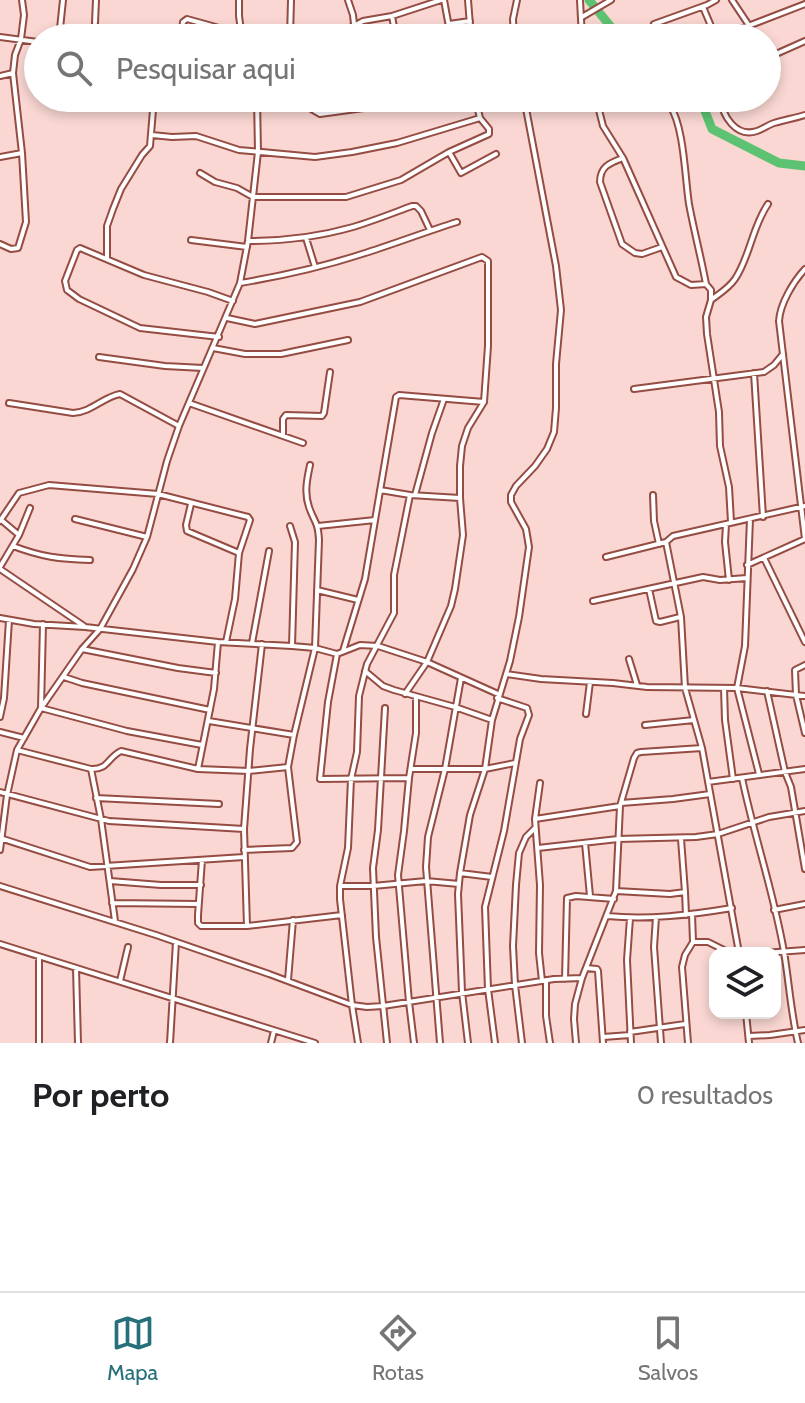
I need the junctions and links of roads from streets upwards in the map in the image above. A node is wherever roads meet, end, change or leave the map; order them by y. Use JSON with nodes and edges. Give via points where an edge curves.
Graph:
{"nodes":[{"id":1,"x":22,"y":0,"type":"edge"},
{"id":2,"x":63,"y":0,"type":"edge"},
{"id":3,"x":96,"y":0,"type":"edge"},
{"id":4,"x":239,"y":0,"type":"edge"},
{"id":5,"x":291,"y":0,"type":"edge"},
{"id":6,"x":348,"y":0,"type":"edge"},
{"id":7,"x":443,"y":0,"type":"edge"},
{"id":8,"x":468,"y":0,"type":"edge"},
{"id":9,"x":517,"y":0,"type":"edge"},
{"id":10,"x":580,"y":0,"type":"edge"},
{"id":11,"x":611,"y":0,"type":"edge"},
{"id":12,"x":716,"y":0,"type":"edge"},
{"id":13,"x":732,"y":0,"type":"edge"},
{"id":14,"x":705,"y":4,"type":"edge"},
{"id":15,"x":805,"y":4,"type":"edge"},
{"id":16,"x":353,"y":15,"type":"junction"},
{"id":17,"x":392,"y":16,"type":"junction"},
{"id":18,"x":582,"y":17,"type":"junction"},
{"id":19,"x":363,"y":21,"type":"junction"},
{"id":20,"x":470,"y":21,"type":"junction"},
{"id":21,"x":95,"y":23,"type":"dead end"},
{"id":22,"x":60,"y":24,"type":"edge"},
{"id":23,"x":183,"y":24,"type":"edge"},
{"id":24,"x":203,"y":24,"type":"edge"},
{"id":25,"x":241,"y":24,"type":"edge"},
{"id":26,"x":290,"y":24,"type":"edge"},
{"id":27,"x":354,"y":24,"type":"edge"},
{"id":28,"x":356,"y":24,"type":"edge"},
{"id":29,"x":393,"y":24,"type":"edge"},
{"id":30,"x":449,"y":24,"type":"joint"},
{"id":31,"x":470,"y":24,"type":"edge"},
{"id":32,"x":513,"y":24,"type":"edge"},
{"id":33,"x":581,"y":24,"type":"edge"},
{"id":34,"x":654,"y":24,"type":"dead end"},
{"id":35,"x":712,"y":24,"type":"edge"},
{"id":36,"x":748,"y":24,"type":"edge"},
{"id":37,"x":752,"y":24,"type":"edge"},
{"id":38,"x":0,"y":37,"type":"edge"},
{"id":39,"x":21,"y":39,"type":"junction"},
{"id":40,"x":24,"y":40,"type":"edge"},
{"id":41,"x":805,"y":41,"type":"edge"},
{"id":42,"x":781,"y":52,"type":"edge"},
{"id":43,"x":13,"y":73,"type":"junction"},
{"id":44,"x":0,"y":76,"type":"edge"},
{"id":45,"x":153,"y":112,"type":"edge"},
{"id":46,"x":257,"y":112,"type":"edge"},
{"id":47,"x":478,"y":112,"type":"edge"},
{"id":48,"x":527,"y":112,"type":"edge"},
{"id":49,"x":600,"y":112,"type":"edge"},
{"id":50,"x":674,"y":112,"type":"edge"},
{"id":51,"x":724,"y":112,"type":"edge"},
{"id":52,"x":805,"y":115,"type":"edge"},
{"id":53,"x":480,"y":118,"type":"junction"},
{"id":54,"x":152,"y":135,"type":"junction"},
{"id":55,"x":258,"y":152,"type":"junction"},
{"id":56,"x":449,"y":152,"type":"junction"},
{"id":57,"x":22,"y":153,"type":"junction"},
{"id":58,"x":496,"y":154,"type":"dead end"},
{"id":59,"x":0,"y":157,"type":"edge"},
{"id":60,"x":623,"y":158,"type":"junction"},
{"id":61,"x":200,"y":173,"type":"dead end"},
{"id":62,"x":253,"y":197,"type":"junction"},
{"id":63,"x":768,"y":204,"type":"dead end"},
{"id":64,"x":457,"y":222,"type":"dead end"},
{"id":65,"x":430,"y":230,"type":"junction"},
{"id":66,"x":306,"y":238,"type":"junction"},
{"id":67,"x":191,"y":240,"type":"dead end"},
{"id":68,"x":0,"y":244,"type":"edge"},
{"id":69,"x":248,"y":244,"type":"junction"},
{"id":70,"x":662,"y":247,"type":"junction"},
{"id":71,"x":107,"y":258,"type":"junction"},
{"id":72,"x":315,"y":267,"type":"junction"},
{"id":73,"x":805,"y":269,"type":"edge"},
{"id":74,"x":240,"y":283,"type":"junction"},
{"id":75,"x":706,"y":284,"type":"junction"},
{"id":76,"x":711,"y":300,"type":"junction"},
{"id":77,"x":233,"y":301,"type":"junction"},
{"id":78,"x":227,"y":318,"type":"junction"},
{"id":79,"x":219,"y":337,"type":"junction"},
{"id":80,"x":348,"y":340,"type":"dead end"},
{"id":81,"x":213,"y":348,"type":"junction"},
{"id":82,"x":783,"y":354,"type":"junction"},
{"id":83,"x":99,"y":357,"type":"dead end"},
{"id":84,"x":203,"y":368,"type":"junction"},
{"id":85,"x":330,"y":372,"type":"dead end"},
{"id":86,"x":754,"y":373,"type":"junction"},
{"id":87,"x":715,"y":379,"type":"junction"},
{"id":88,"x":634,"y":389,"type":"dead end"},
{"id":89,"x":444,"y":399,"type":"junction"},
{"id":90,"x":484,"y":402,"type":"junction"},
{"id":91,"x":9,"y":403,"type":"dead end"},
{"id":92,"x":189,"y":403,"type":"junction"},
{"id":93,"x":179,"y":426,"type":"junction"},
{"id":94,"x":283,"y":435,"type":"junction"},
{"id":95,"x":303,"y":443,"type":"dead end"},
{"id":96,"x":310,"y":465,"type":"dead end"},
{"id":97,"x":380,"y":490,"type":"junction"},
{"id":98,"x":158,"y":494,"type":"junction"},
{"id":99,"x":398,"y":494,"type":"junction"},
{"id":100,"x":412,"y":495,"type":"junction"},
{"id":101,"x":653,"y":495,"type":"dead end"},
{"id":102,"x":460,"y":498,"type":"junction"},
{"id":103,"x":191,"y":504,"type":"junction"},
{"id":104,"x":803,"y":506,"type":"edge"},
{"id":105,"x":30,"y":508,"type":"dead end"},
{"id":106,"x":408,"y":508,"type":"junction"},
{"id":107,"x":763,"y":517,"type":"junction"},
{"id":108,"x":75,"y":519,"type":"dead end"},
{"id":109,"x":750,"y":519,"type":"junction"},
{"id":110,"x":0,"y":520,"type":"edge"},
{"id":111,"x":375,"y":520,"type":"junction"},
{"id":112,"x":728,"y":523,"type":"junction"},
{"id":113,"x":290,"y":526,"type":"dead end"},
{"id":114,"x":318,"y":526,"type":"junction"},
{"id":115,"x":19,"y":535,"type":"junction"},
{"id":116,"x":147,"y":537,"type":"junction"},
{"id":117,"x":805,"y":539,"type":"edge"},
{"id":118,"x":666,"y":542,"type":"junction"},
{"id":119,"x":659,"y":544,"type":"junction"},
{"id":120,"x":13,"y":546,"type":"junction"},
{"id":121,"x":269,"y":551,"type":"dead end"},
{"id":122,"x":239,"y":553,"type":"junction"},
{"id":123,"x":606,"y":557,"type":"dead end"},
{"id":124,"x":764,"y":558,"type":"junction"},
{"id":125,"x":90,"y":560,"type":"dead end"},
{"id":126,"x":747,"y":565,"type":"junction"},
{"id":127,"x":0,"y":568,"type":"edge"},
{"id":128,"x":747,"y":578,"type":"junction"},
{"id":129,"x":729,"y":580,"type":"junction"},
{"id":130,"x":674,"y":583,"type":"junction"},
{"id":131,"x":649,"y":589,"type":"junction"},
{"id":132,"x":317,"y":590,"type":"junction"},
{"id":133,"x":359,"y":600,"type":"junction"},
{"id":134,"x":593,"y":601,"type":"dead end"},
{"id":135,"x":681,"y":617,"type":"junction"},
{"id":136,"x":0,"y":618,"type":"edge"},
{"id":137,"x":9,"y":620,"type":"junction"},
{"id":138,"x":43,"y":624,"type":"junction"},
{"id":139,"x":85,"y":627,"type":"junction"},
{"id":140,"x":100,"y":629,"type":"junction"},
{"id":141,"x":218,"y":642,"type":"junction"},
{"id":142,"x":226,"y":642,"type":"junction"},
{"id":143,"x":805,"y":642,"type":"edge"},
{"id":144,"x":252,"y":643,"type":"junction"},
{"id":145,"x":262,"y":644,"type":"junction"},
{"id":146,"x":292,"y":646,"type":"junction"},
{"id":147,"x":378,"y":646,"type":"junction"},
{"id":148,"x":315,"y":648,"type":"junction"},
{"id":149,"x":82,"y":649,"type":"junction"},
{"id":150,"x":343,"y":651,"type":"junction"},
{"id":151,"x":337,"y":654,"type":"junction"},
{"id":152,"x":629,"y":659,"type":"dead end"},
{"id":153,"x":427,"y":662,"type":"junction"},
{"id":154,"x":805,"y":665,"type":"edge"},
{"id":155,"x":364,"y":671,"type":"junction"},
{"id":156,"x":216,"y":673,"type":"junction"},
{"id":157,"x":506,"y":674,"type":"junction"},
{"id":158,"x":64,"y":677,"type":"junction"},
{"id":159,"x":461,"y":678,"type":"junction"},
{"id":160,"x":590,"y":682,"type":"junction"},
{"id":161,"x":637,"y":685,"type":"junction"},
{"id":162,"x":685,"y":688,"type":"junction"},
{"id":163,"x":724,"y":688,"type":"junction"},
{"id":164,"x":737,"y":688,"type":"junction"},
{"id":165,"x":767,"y":691,"type":"junction"},
{"id":166,"x":405,"y":694,"type":"junction"},
{"id":167,"x":796,"y":695,"type":"junction"},
{"id":168,"x":498,"y":696,"type":"junction"},
{"id":169,"x":805,"y":696,"type":"edge"},
{"id":170,"x":416,"y":697,"type":"junction"},
{"id":171,"x":455,"y":707,"type":"junction"},
{"id":172,"x":41,"y":708,"type":"junction"},
{"id":173,"x":385,"y":708,"type":"dead end"},
{"id":174,"x":210,"y":710,"type":"junction"},
{"id":175,"x":586,"y":714,"type":"dead end"},
{"id":176,"x":0,"y":717,"type":"edge"},
{"id":177,"x":492,"y":720,"type":"junction"},
{"id":178,"x":694,"y":720,"type":"junction"},
{"id":179,"x":208,"y":721,"type":"junction"},
{"id":180,"x":645,"y":725,"type":"dead end"},
{"id":181,"x":252,"y":729,"type":"junction"},
{"id":182,"x":0,"y":732,"type":"edge"},
{"id":183,"x":805,"y":733,"type":"edge"},
{"id":184,"x":294,"y":735,"type":"junction"},
{"id":185,"x":24,"y":738,"type":"junction"},
{"id":186,"x":202,"y":745,"type":"junction"},
{"id":187,"x":702,"y":748,"type":"junction"},
{"id":188,"x":17,"y":750,"type":"junction"},
{"id":189,"x":515,"y":763,"type":"junction"},
{"id":190,"x":288,"y":767,"type":"junction"},
{"id":191,"x":91,"y":769,"type":"junction"},
{"id":192,"x":198,"y":769,"type":"junction"},
{"id":193,"x":411,"y":769,"type":"junction"},
{"id":194,"x":445,"y":769,"type":"junction"},
{"id":195,"x":485,"y":769,"type":"junction"},
{"id":196,"x":805,"y":769,"type":"edge"},
{"id":197,"x":249,"y":771,"type":"junction"},
{"id":198,"x":785,"y":772,"type":"junction"},
{"id":199,"x":759,"y":774,"type":"junction"},
{"id":200,"x":409,"y":778,"type":"junction"},
{"id":201,"x":742,"y":778,"type":"junction"},
{"id":202,"x":351,"y":779,"type":"junction"},
{"id":203,"x":381,"y":779,"type":"junction"},
{"id":204,"x":733,"y":779,"type":"junction"},
{"id":205,"x":707,"y":782,"type":"junction"},
{"id":206,"x":540,"y":783,"type":"dead end"},
{"id":207,"x":0,"y":792,"type":"edge"},
{"id":208,"x":710,"y":794,"type":"junction"},
{"id":209,"x":7,"y":795,"type":"junction"},
{"id":210,"x":96,"y":798,"type":"junction"},
{"id":211,"x":219,"y":804,"type":"dead end"},
{"id":212,"x":621,"y":804,"type":"junction"},
{"id":213,"x":805,"y":811,"type":"edge"},
{"id":214,"x":795,"y":812,"type":"junction"},
{"id":215,"x":101,"y":819,"type":"junction"},
{"id":216,"x":535,"y":819,"type":"junction"},
{"id":217,"x":751,"y":822,"type":"junction"},
{"id":218,"x":535,"y":828,"type":"junction"},
{"id":219,"x":244,"y":829,"type":"junction"},
{"id":220,"x":718,"y":834,"type":"junction"},
{"id":221,"x":1,"y":838,"type":"edge"},
{"id":222,"x":681,"y":838,"type":"junction"},
{"id":223,"x":618,"y":839,"type":"junction"},
{"id":224,"x":585,"y":843,"type":"junction"},
{"id":225,"x":538,"y":848,"type":"junction"},
{"id":226,"x":0,"y":850,"type":"edge"},
{"id":227,"x":244,"y":850,"type":"junction"},
{"id":228,"x":244,"y":857,"type":"junction"},
{"id":229,"x":202,"y":859,"type":"junction"},
{"id":230,"x":108,"y":866,"type":"junction"},
{"id":231,"x":805,"y":869,"type":"edge"},
{"id":232,"x":460,"y":873,"type":"junction"},
{"id":233,"x":492,"y":877,"type":"junction"},
{"id":234,"x":110,"y":881,"type":"junction"},
{"id":235,"x":426,"y":881,"type":"junction"},
{"id":236,"x":399,"y":884,"type":"junction"},
{"id":237,"x":459,"y":884,"type":"junction"},
{"id":238,"x":201,"y":885,"type":"junction"},
{"id":239,"x":0,"y":886,"type":"edge"},
{"id":240,"x":340,"y":886,"type":"junction"},
{"id":241,"x":373,"y":886,"type":"junction"},
{"id":242,"x":616,"y":891,"type":"junction"},
{"id":243,"x":685,"y":892,"type":"junction"},
{"id":244,"x":590,"y":897,"type":"junction"},
{"id":245,"x":614,"y":899,"type":"junction"},
{"id":246,"x":112,"y":903,"type":"junction"},
{"id":247,"x":199,"y":904,"type":"junction"},
{"id":248,"x":805,"y":904,"type":"edge"},
{"id":249,"x":732,"y":908,"type":"junction"},
{"id":250,"x":774,"y":910,"type":"junction"},
{"id":251,"x":342,"y":915,"type":"junction"},
{"id":252,"x":689,"y":915,"type":"junction"},
{"id":253,"x":607,"y":916,"type":"junction"},
{"id":254,"x":656,"y":917,"type":"junction"},
{"id":255,"x":630,"y":918,"type":"junction"},
{"id":256,"x":293,"y":920,"type":"junction"},
{"id":257,"x":115,"y":921,"type":"junction"},
{"id":258,"x":247,"y":926,"type":"junction"},
{"id":259,"x":176,"y":942,"type":"junction"},
{"id":260,"x":693,"y":942,"type":"junction"},
{"id":261,"x":0,"y":944,"type":"edge"},
{"id":262,"x":128,"y":947,"type":"dead end"},
{"id":263,"x":718,"y":947,"type":"edge"},
{"id":264,"x":738,"y":947,"type":"edge"},
{"id":265,"x":805,"y":950,"type":"edge"},
{"id":266,"x":781,"y":951,"type":"edge"},
{"id":267,"x":784,"y":951,"type":"junction"},
{"id":268,"x":39,"y":956,"type":"junction"},
{"id":269,"x":76,"y":968,"type":"junction"},
{"id":270,"x":586,"y":968,"type":"junction"},
{"id":271,"x":582,"y":978,"type":"junction"},
{"id":272,"x":565,"y":979,"type":"junction"},
{"id":273,"x":288,"y":980,"type":"junction"},
{"id":274,"x":544,"y":980,"type":"junction"},
{"id":275,"x":120,"y":981,"type":"junction"},
{"id":276,"x":515,"y":985,"type":"junction"},
{"id":277,"x":488,"y":989,"type":"junction"},
{"id":278,"x":462,"y":992,"type":"junction"},
{"id":279,"x":171,"y":997,"type":"junction"},
{"id":280,"x":436,"y":997,"type":"junction"},
{"id":281,"x":409,"y":1002,"type":"junction"},
{"id":282,"x":352,"y":1005,"type":"junction"},
{"id":283,"x":383,"y":1006,"type":"junction"},
{"id":284,"x":747,"y":1019,"type":"edge"},
{"id":285,"x":685,"y":1024,"type":"junction"},
{"id":286,"x":660,"y":1028,"type":"junction"},
{"id":287,"x":805,"y":1030,"type":"edge"},
{"id":288,"x":274,"y":1031,"type":"junction"},
{"id":289,"x":795,"y":1031,"type":"junction"},
{"id":290,"x":630,"y":1033,"type":"junction"},
{"id":291,"x":749,"y":1036,"type":"junction"},
{"id":292,"x":603,"y":1040,"type":"edge"},
{"id":293,"x":39,"y":1043,"type":"edge"},
{"id":294,"x":78,"y":1043,"type":"edge"},
{"id":295,"x":170,"y":1043,"type":"edge"},
{"id":296,"x":271,"y":1043,"type":"edge"},
{"id":297,"x":315,"y":1043,"type":"edge"},
{"id":298,"x":358,"y":1043,"type":"edge"},
{"id":299,"x":387,"y":1043,"type":"edge"},
{"id":300,"x":414,"y":1043,"type":"edge"},
{"id":301,"x":440,"y":1043,"type":"edge"},
{"id":302,"x":468,"y":1043,"type":"edge"},
{"id":303,"x":495,"y":1043,"type":"edge"},
{"id":304,"x":522,"y":1043,"type":"edge"},
{"id":305,"x":550,"y":1043,"type":"edge"},
{"id":306,"x":576,"y":1043,"type":"edge"},
{"id":307,"x":631,"y":1043,"type":"edge"},
{"id":308,"x":661,"y":1043,"type":"edge"},
{"id":309,"x":688,"y":1043,"type":"edge"},
{"id":310,"x":749,"y":1043,"type":"edge"},
{"id":311,"x":798,"y":1043,"type":"edge"}],
"edges":[{"from":1,"to":39,"type":"street"},
{"from":2,"to":22,"type":"street"},
{"from":3,"to":21,"type":"street"},
{"from":4,"to":25,"type":"street"},
{"from":5,"to":26,"type":"street"},
{"from":6,"to":16,"type":"street"},
{"from":7,"to":17,"type":"street"},
{"from":7,"to":30,"type":"street"},
{"from":8,"to":20,"type":"street"},
{"from":9,"to":32,"type":"street"},
{"from":10,"to":18,"type":"street"},
{"from":11,"to":18,"type":"street"},
{"from":12,"to":14,"type":"street"},
{"from":13,"to":36,"type":"street"},
{"from":14,"to":34,"type":"street"},
{"from":14,"to":35,"type":"street"},
{"from":15,"to":37,"type":"street"},
{"from":16,"to":19,"type":"street"},
{"from":16,"to":27,"type":"street"},
{"from":17,"to":19,"type":"street"},
{"from":17,"to":29,"type":"street"},
{"from":18,"to":33,"type":"street"},
{"from":19,"to":28,"type":"street"},
{"from":20,"to":30,"type":"street"},
{"from":20,"to":31,"type":"street"},
{"from":23,"to":24,"type":"street","via":[[187,19]]},
{"from":38,"to":39,"type":"street"},
{"from":39,"to":40,"type":"street"},
{"from":39,"to":43,"type":"street"},
{"from":41,"to":42,"type":"street"},
{"from":43,"to":44,"type":"street"},
{"from":43,"to":57,"type":"street"},
{"from":45,"to":54,"type":"street"},
{"from":46,"to":55,"type":"street"},
{"from":47,"to":53,"type":"street"},
{"from":48,"to":157,"type":"street","via":[[561,310],[554,432],[511,495],[529,547]]},
{"from":49,"to":60,"type":"street"},
{"from":50,"to":75,"type":"street"},
{"from":51,"to":52,"type":"street","via":[[744,132]]},
{"from":53,"to":55,"type":"street","via":[[352,152],[315,157]]},
{"from":53,"to":56,"type":"street","via":[[489,134]]},
{"from":54,"to":55,"type":"street","via":[[196,136]]},
{"from":54,"to":71,"type":"street","via":[[113,209]]},
{"from":55,"to":62,"type":"street"},
{"from":56,"to":58,"type":"street","via":[[461,173]]},
{"from":56,"to":62,"type":"street","via":[[401,180],[346,197]]},
{"from":57,"to":59,"type":"street"},
{"from":57,"to":68,"type":"street","via":[[26,222],[18,248]]},
{"from":60,"to":70,"type":"street"},
{"from":60,"to":70,"type":"street","via":[[600,174],[622,244],[642,254]]},
{"from":61,"to":62,"type":"street"},
{"from":62,"to":69,"type":"street"},
{"from":63,"to":76,"type":"street","via":[[736,278]]},
{"from":64,"to":65,"type":"street"},
{"from":65,"to":66,"type":"street","via":[[421,211],[412,206]]},
{"from":65,"to":72,"type":"street"},
{"from":66,"to":69,"type":"street"},
{"from":66,"to":72,"type":"street"},
{"from":67,"to":69,"type":"street"},
{"from":69,"to":74,"type":"street"},
{"from":70,"to":75,"type":"street","via":[[676,277],[691,285]]},
{"from":71,"to":77,"type":"street","via":[[144,275]]},
{"from":71,"to":79,"type":"street","via":[[78,248],[65,281],[69,293],[140,328]]},
{"from":72,"to":74,"type":"street"},
{"from":73,"to":82,"type":"street","via":[[780,314]]},
{"from":74,"to":77,"type":"street"},
{"from":75,"to":76,"type":"street"},
{"from":76,"to":87,"type":"street","via":[[706,317]]},
{"from":77,"to":78,"type":"street"},
{"from":78,"to":79,"type":"street"},
{"from":78,"to":90,"type":"street","via":[[255,324],[360,302],[482,257],[488,261]]},
{"from":79,"to":81,"type":"street"},
{"from":80,"to":81,"type":"street","via":[[281,354]]},
{"from":81,"to":84,"type":"street"},
{"from":82,"to":86,"type":"street","via":[[769,369]]},
{"from":82,"to":104,"type":"street"},
{"from":83,"to":84,"type":"street"},
{"from":84,"to":92,"type":"street"},
{"from":85,"to":94,"type":"street","via":[[322,416],[286,415]]},
{"from":86,"to":87,"type":"street"},
{"from":86,"to":107,"type":"street"},
{"from":87,"to":88,"type":"street"},
{"from":87,"to":112,"type":"street","via":[[729,487]]},
{"from":89,"to":90,"type":"street"},
{"from":89,"to":97,"type":"street","via":[[396,397]]},
{"from":89,"to":100,"type":"street"},
{"from":90,"to":102,"type":"street","via":[[462,446]]},
{"from":91,"to":93,"type":"street","via":[[83,413],[120,394]]},
{"from":92,"to":93,"type":"street"},
{"from":92,"to":94,"type":"street"},
{"from":93,"to":98,"type":"street"},
{"from":94,"to":95,"type":"street"},
{"from":96,"to":114,"type":"street","via":[[308,506]]},
{"from":97,"to":99,"type":"street"},
{"from":97,"to":111,"type":"street"},
{"from":98,"to":103,"type":"street"},
{"from":98,"to":110,"type":"street","via":[[49,485],[19,493]]},
{"from":98,"to":116,"type":"street"},
{"from":99,"to":100,"type":"street"},
{"from":99,"to":106,"type":"street"},
{"from":100,"to":102,"type":"street"},
{"from":100,"to":106,"type":"street"},
{"from":101,"to":119,"type":"street"},
{"from":102,"to":153,"type":"street","via":[[463,535],[451,606]]},
{"from":103,"to":122,"type":"street","via":[[187,531]]},
{"from":103,"to":122,"type":"street","via":[[250,519]]},
{"from":104,"to":107,"type":"street"},
{"from":104,"to":117,"type":"street"},
{"from":105,"to":115,"type":"street"},
{"from":106,"to":147,"type":"street","via":[[394,575],[394,613]]},
{"from":107,"to":109,"type":"street"},
{"from":108,"to":116,"type":"street"},
{"from":109,"to":112,"type":"street"},
{"from":109,"to":126,"type":"street"},
{"from":110,"to":115,"type":"street"},
{"from":111,"to":114,"type":"street"},
{"from":111,"to":133,"type":"street"},
{"from":112,"to":118,"type":"street"},
{"from":112,"to":129,"type":"street"},
{"from":113,"to":146,"type":"street","via":[[295,542]]},
{"from":114,"to":132,"type":"street"},
{"from":115,"to":120,"type":"street"},
{"from":116,"to":140,"type":"street"},
{"from":117,"to":124,"type":"street"},
{"from":118,"to":119,"type":"street"},
{"from":118,"to":130,"type":"street"},
{"from":119,"to":123,"type":"street"},
{"from":120,"to":125,"type":"street","via":[[54,559]]},
{"from":120,"to":127,"type":"street"},
{"from":121,"to":144,"type":"street"},
{"from":122,"to":142,"type":"street"},
{"from":124,"to":126,"type":"street"},
{"from":124,"to":143,"type":"street"},
{"from":126,"to":128,"type":"street"},
{"from":127,"to":139,"type":"street"},
{"from":128,"to":129,"type":"street"},
{"from":128,"to":164,"type":"street","via":[[745,646]]},
{"from":129,"to":130,"type":"street","via":[[703,577]]},
{"from":130,"to":131,"type":"street"},
{"from":130,"to":135,"type":"street"},
{"from":131,"to":134,"type":"street"},
{"from":131,"to":135,"type":"street","via":[[656,621]]},
{"from":132,"to":133,"type":"street"},
{"from":132,"to":148,"type":"street"},
{"from":133,"to":150,"type":"street"},
{"from":135,"to":162,"type":"street"},
{"from":136,"to":137,"type":"street"},
{"from":137,"to":138,"type":"street"},
{"from":137,"to":176,"type":"street"},
{"from":138,"to":139,"type":"street"},
{"from":138,"to":172,"type":"street"},
{"from":139,"to":140,"type":"street"},
{"from":140,"to":141,"type":"street"},
{"from":140,"to":149,"type":"street"},
{"from":141,"to":142,"type":"street"},
{"from":141,"to":156,"type":"street"},
{"from":142,"to":144,"type":"street"},
{"from":144,"to":145,"type":"street"},
{"from":145,"to":146,"type":"street"},
{"from":145,"to":181,"type":"street"},
{"from":146,"to":148,"type":"street"},
{"from":147,"to":150,"type":"street"},
{"from":147,"to":153,"type":"street"},
{"from":147,"to":155,"type":"street"},
{"from":148,"to":151,"type":"street"},
{"from":148,"to":184,"type":"street"},
{"from":149,"to":156,"type":"street"},
{"from":149,"to":158,"type":"street"},
{"from":150,"to":151,"type":"street"},
{"from":151,"to":202,"type":"street","via":[[320,779]]},
{"from":152,"to":161,"type":"street"},
{"from":153,"to":159,"type":"street"},
{"from":153,"to":166,"type":"street"},
{"from":154,"to":167,"type":"street","via":[[795,670]]},
{"from":155,"to":166,"type":"street"},
{"from":155,"to":202,"type":"street"},
{"from":156,"to":174,"type":"street"},
{"from":157,"to":160,"type":"street"},
{"from":157,"to":168,"type":"street"},
{"from":158,"to":172,"type":"street"},
{"from":158,"to":174,"type":"street"},
{"from":159,"to":168,"type":"street"},
{"from":159,"to":171,"type":"street"},
{"from":160,"to":161,"type":"street"},
{"from":160,"to":175,"type":"street"},
{"from":161,"to":162,"type":"street"},
{"from":162,"to":163,"type":"street"},
{"from":162,"to":178,"type":"street"},
{"from":163,"to":164,"type":"street"},
{"from":163,"to":204,"type":"street"},
{"from":164,"to":165,"type":"street"},
{"from":164,"to":199,"type":"street"},
{"from":165,"to":167,"type":"street"},
{"from":165,"to":198,"type":"street"},
{"from":166,"to":170,"type":"street"},
{"from":167,"to":169,"type":"street"},
{"from":167,"to":183,"type":"street"},
{"from":168,"to":177,"type":"street"},
{"from":168,"to":189,"type":"street","via":[[529,711]]},
{"from":170,"to":171,"type":"street"},
{"from":170,"to":193,"type":"street"},
{"from":171,"to":177,"type":"street"},
{"from":171,"to":194,"type":"street"},
{"from":172,"to":185,"type":"street"},
{"from":172,"to":186,"type":"street"},
{"from":173,"to":203,"type":"street"},
{"from":174,"to":179,"type":"street"},
{"from":177,"to":195,"type":"street"},
{"from":178,"to":180,"type":"street"},
{"from":178,"to":187,"type":"street"},
{"from":179,"to":181,"type":"street"},
{"from":179,"to":186,"type":"street"},
{"from":181,"to":184,"type":"street"},
{"from":181,"to":197,"type":"street"},
{"from":182,"to":185,"type":"street"},
{"from":184,"to":190,"type":"street"},
{"from":185,"to":188,"type":"street"},
{"from":186,"to":192,"type":"street"},
{"from":187,"to":205,"type":"street"},
{"from":187,"to":212,"type":"street","via":[[637,753]]},
{"from":188,"to":191,"type":"street"},
{"from":188,"to":209,"type":"street"},
{"from":189,"to":195,"type":"street"},
{"from":189,"to":233,"type":"street"},
{"from":190,"to":197,"type":"street"},
{"from":190,"to":227,"type":"street","via":[[295,845]]},
{"from":191,"to":192,"type":"street","via":[[104,767],[121,751]]},
{"from":191,"to":210,"type":"street"},
{"from":192,"to":197,"type":"street"},
{"from":193,"to":194,"type":"street"},
{"from":193,"to":200,"type":"street"},
{"from":194,"to":195,"type":"street"},
{"from":194,"to":235,"type":"street","via":[[428,837]]},
{"from":195,"to":232,"type":"street"},
{"from":196,"to":198,"type":"street"},
{"from":197,"to":219,"type":"street"},
{"from":198,"to":199,"type":"street"},
{"from":198,"to":214,"type":"street"},
{"from":199,"to":201,"type":"street"},
{"from":200,"to":203,"type":"street"},
{"from":200,"to":236,"type":"street"},
{"from":201,"to":204,"type":"street"},
{"from":201,"to":217,"type":"street"},
{"from":202,"to":203,"type":"street"},
{"from":202,"to":240,"type":"street","via":[[348,848]]},
{"from":203,"to":241,"type":"street"},
{"from":204,"to":205,"type":"street"},
{"from":205,"to":208,"type":"street"},
{"from":206,"to":216,"type":"street"},
{"from":207,"to":209,"type":"street"},
{"from":208,"to":212,"type":"street"},
{"from":208,"to":220,"type":"street"},
{"from":209,"to":215,"type":"street"},
{"from":209,"to":221,"type":"street"},
{"from":210,"to":211,"type":"street"},
{"from":210,"to":215,"type":"street"},
{"from":212,"to":216,"type":"street"},
{"from":212,"to":223,"type":"street"},
{"from":213,"to":214,"type":"street"},
{"from":214,"to":217,"type":"street"},
{"from":214,"to":231,"type":"street"},
{"from":215,"to":219,"type":"street"},
{"from":215,"to":230,"type":"street"},
{"from":216,"to":218,"type":"street"},
{"from":217,"to":220,"type":"street"},
{"from":217,"to":250,"type":"street"},
{"from":218,"to":225,"type":"street"},
{"from":218,"to":276,"type":"street","via":[[519,853]]},
{"from":219,"to":227,"type":"street"},
{"from":220,"to":222,"type":"street"},
{"from":220,"to":249,"type":"street"},
{"from":221,"to":226,"type":"street"},
{"from":221,"to":230,"type":"street","via":[[90,867]]},
{"from":222,"to":223,"type":"street"},
{"from":222,"to":243,"type":"street"},
{"from":223,"to":224,"type":"street"},
{"from":223,"to":242,"type":"street"},
{"from":224,"to":225,"type":"street"},
{"from":224,"to":244,"type":"street"},
{"from":225,"to":274,"type":"street"},
{"from":227,"to":228,"type":"street"},
{"from":228,"to":229,"type":"street"},
{"from":228,"to":258,"type":"street"},
{"from":229,"to":230,"type":"street"},
{"from":229,"to":238,"type":"street"},
{"from":230,"to":234,"type":"street"},
{"from":232,"to":233,"type":"street"},
{"from":232,"to":237,"type":"street"},
{"from":233,"to":277,"type":"street","via":[[485,907]]},
{"from":234,"to":238,"type":"street"},
{"from":234,"to":246,"type":"street"},
{"from":235,"to":236,"type":"street"},
{"from":235,"to":237,"type":"street"},
{"from":235,"to":280,"type":"street"},
{"from":236,"to":241,"type":"street"},
{"from":236,"to":281,"type":"street"},
{"from":237,"to":278,"type":"street"},
{"from":238,"to":247,"type":"street"},
{"from":239,"to":257,"type":"street"},
{"from":240,"to":241,"type":"street"},
{"from":240,"to":251,"type":"street"},
{"from":241,"to":283,"type":"street"},
{"from":242,"to":243,"type":"street"},
{"from":242,"to":245,"type":"street"},
{"from":243,"to":252,"type":"street"},
{"from":244,"to":245,"type":"street"},
{"from":244,"to":272,"type":"street","via":[[567,898]]},
{"from":245,"to":253,"type":"street"},
{"from":246,"to":247,"type":"street"},
{"from":246,"to":257,"type":"street"},
{"from":247,"to":258,"type":"street","via":[[198,923],[204,928]]},
{"from":248,"to":250,"type":"street"},
{"from":249,"to":252,"type":"street"},
{"from":249,"to":264,"type":"street"},
{"from":250,"to":267,"type":"street"},
{"from":251,"to":256,"type":"street"},
{"from":251,"to":282,"type":"street"},
{"from":252,"to":254,"type":"street"},
{"from":252,"to":260,"type":"street"},
{"from":253,"to":255,"type":"street"},
{"from":253,"to":270,"type":"street"},
{"from":254,"to":255,"type":"street"},
{"from":254,"to":286,"type":"street"},
{"from":255,"to":290,"type":"street"},
{"from":256,"to":258,"type":"street"},
{"from":256,"to":273,"type":"street"},
{"from":257,"to":259,"type":"street"},
{"from":259,"to":273,"type":"street"},
{"from":259,"to":279,"type":"street"},
{"from":260,"to":263,"type":"street"},
{"from":260,"to":285,"type":"street","via":[[682,967]]},
{"from":261,"to":268,"type":"street"},
{"from":262,"to":275,"type":"street"},
{"from":265,"to":267,"type":"street"},
{"from":266,"to":267,"type":"street"},
{"from":267,"to":289,"type":"street"},
{"from":268,"to":269,"type":"street"},
{"from":268,"to":293,"type":"street"},
{"from":269,"to":275,"type":"street"},
{"from":269,"to":294,"type":"street"},
{"from":270,"to":271,"type":"street"},
{"from":270,"to":292,"type":"street","via":[[598,971]]},
{"from":271,"to":272,"type":"street"},
{"from":271,"to":306,"type":"street","via":[[574,1012]]},
{"from":272,"to":274,"type":"street"},
{"from":273,"to":282,"type":"street"},
{"from":274,"to":276,"type":"street"},
{"from":274,"to":305,"type":"street"},
{"from":275,"to":279,"type":"street"},
{"from":276,"to":277,"type":"street"},
{"from":276,"to":304,"type":"street"},
{"from":277,"to":278,"type":"street"},
{"from":277,"to":303,"type":"street"},
{"from":278,"to":280,"type":"street"},
{"from":278,"to":302,"type":"street"},
{"from":279,"to":288,"type":"street"},
{"from":279,"to":295,"type":"street"},
{"from":280,"to":281,"type":"street"},
{"from":280,"to":301,"type":"street"},
{"from":281,"to":283,"type":"street"},
{"from":281,"to":300,"type":"street"},
{"from":282,"to":283,"type":"street"},
{"from":282,"to":298,"type":"street"},
{"from":283,"to":299,"type":"street"},
{"from":284,"to":291,"type":"street"},
{"from":285,"to":286,"type":"street"},
{"from":285,"to":309,"type":"street"},
{"from":286,"to":290,"type":"street"},
{"from":286,"to":308,"type":"street"},
{"from":287,"to":289,"type":"street"},
{"from":288,"to":296,"type":"street"},
{"from":288,"to":297,"type":"street"},
{"from":289,"to":291,"type":"street"},
{"from":289,"to":311,"type":"street"},
{"from":290,"to":292,"type":"street"},
{"from":290,"to":307,"type":"street"},
{"from":291,"to":310,"type":"street"}]}
